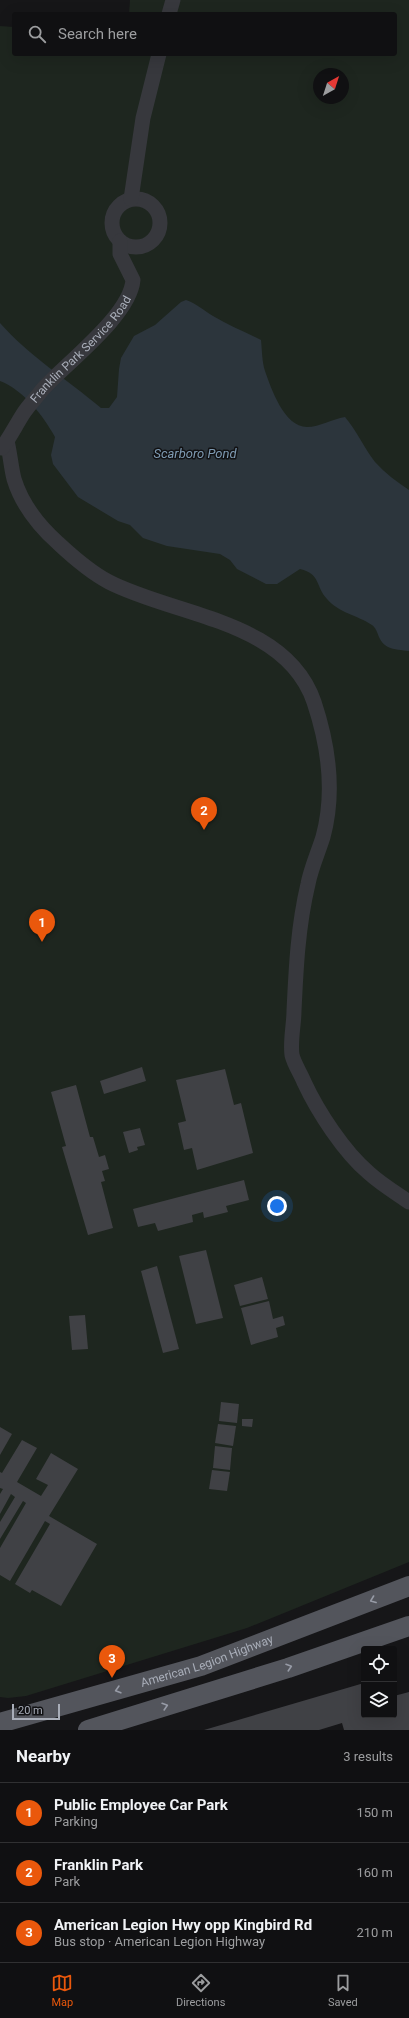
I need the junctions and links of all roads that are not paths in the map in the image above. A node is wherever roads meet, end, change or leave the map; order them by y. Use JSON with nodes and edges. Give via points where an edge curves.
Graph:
{"nodes":[{"id":1,"x":173,"y":0,"type":"edge"},
{"id":2,"x":170,"y":12,"type":"edge"},
{"id":3,"x":158,"y":56,"type":"edge"},
{"id":4,"x":131,"y":199,"type":"junction"},
{"id":5,"x":120,"y":241,"type":"junction"},
{"id":6,"x":4,"y":446,"type":"edge"},
{"id":7,"x":409,"y":1202,"type":"edge"},
{"id":8,"x":409,"y":1586,"type":"edge"},
{"id":9,"x":409,"y":1626,"type":"edge"},
{"id":10,"x":0,"y":1723,"type":"edge"},
{"id":11,"x":88,"y":1730,"type":"edge"}],
"edges":[{"from":1,"to":2,"type":"street"},
{"from":3,"to":4,"type":"street","via":[[143,118]]},
{"from":4,"to":5,"type":"street","name":"Franklin Park Service Road","via":[[120,204],[113,216],[112,229]]},
{"from":4,"to":5,"type":"street","via":[[141,199],[154,208],[160,222],[159,230],[150,243],[143,246],[127,246]]},
{"from":5,"to":6,"type":"street","name":"Franklin Park Service Road","via":[[120,254],[133,280],[121,308],[24,412]]},
{"from":6,"to":7,"type":"street","via":[[22,498],[46,532],[81,564],[110,582],[244,632],[286,658],[300,675],[313,698],[329,768],[328,799],[323,834],[308,882],[298,931],[292,1055],[310,1095],[333,1132],[368,1172]]},
{"from":8,"to":10,"type":"main road","name":"American Legion Highway","one_way":true,"via":[[200,1666]]},
{"from":11,"to":9,"type":"main road","one_way":true,"via":[[288,1668]]}]}
